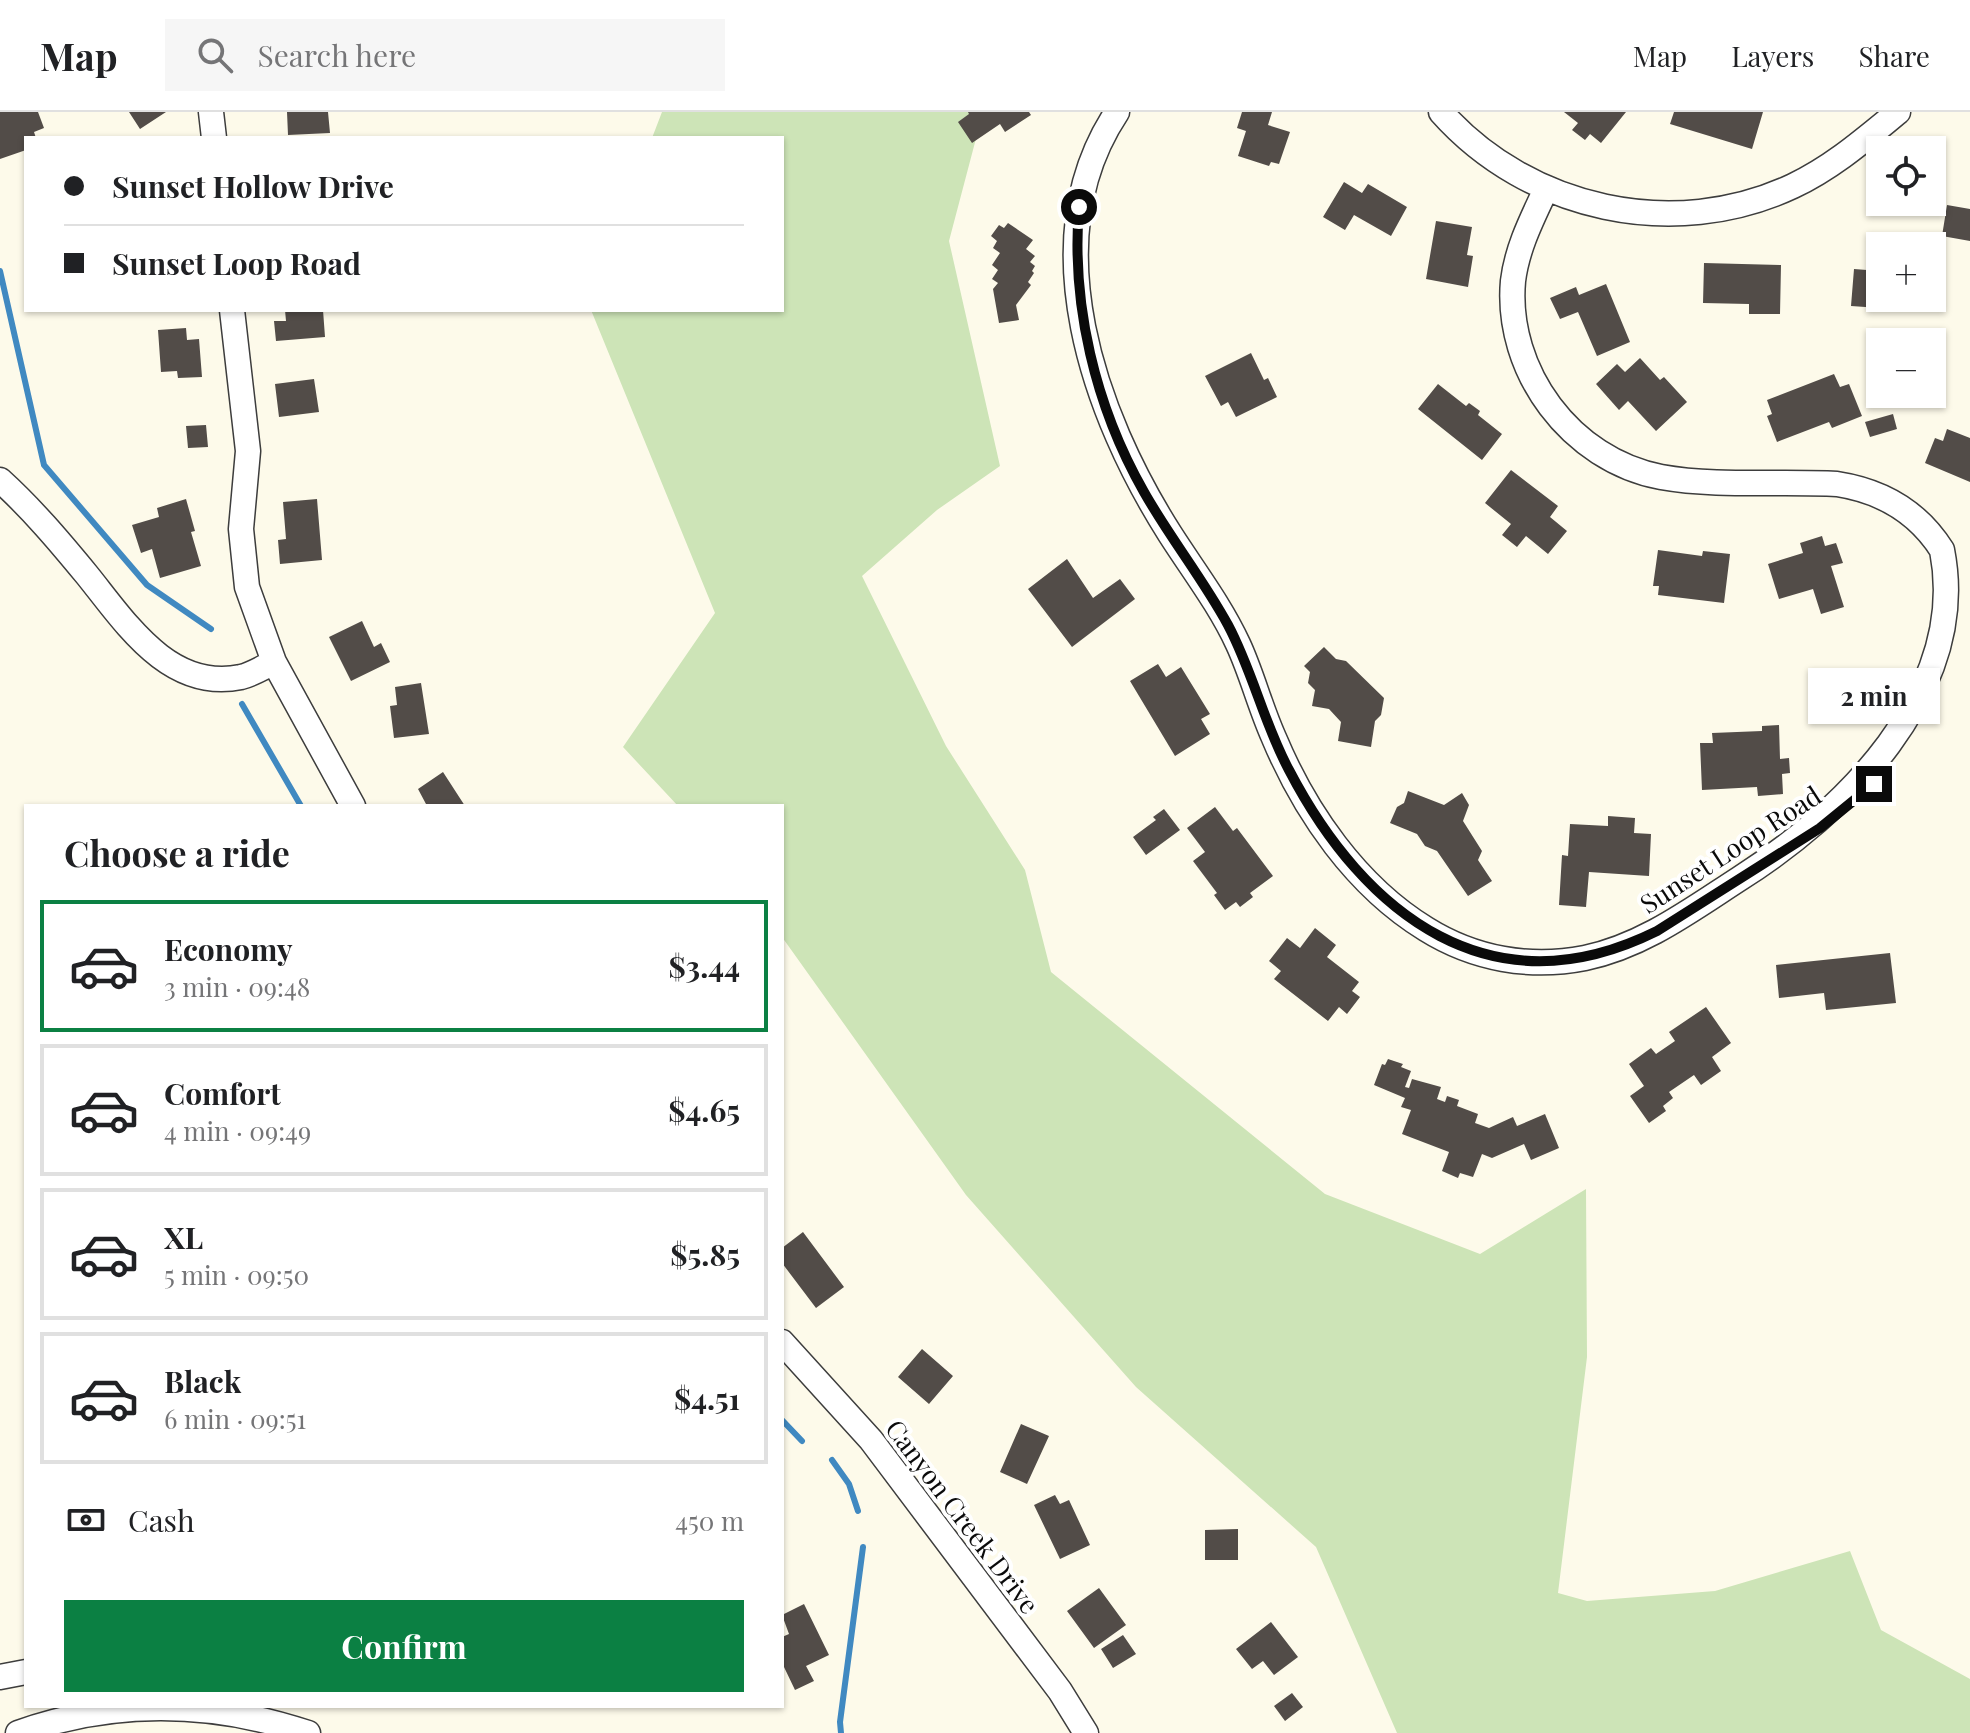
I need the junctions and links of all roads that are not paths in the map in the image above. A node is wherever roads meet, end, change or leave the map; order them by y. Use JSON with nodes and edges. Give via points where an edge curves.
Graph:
{"nodes":[{"id":1,"x":211,"y":112,"type":"edge"},
{"id":2,"x":1117,"y":112,"type":"edge"},
{"id":3,"x":1441,"y":112,"type":"edge"},
{"id":4,"x":1898,"y":112,"type":"edge"},
{"id":5,"x":214,"y":136,"type":"edge"},
{"id":6,"x":1546,"y":189,"type":"junction"},
{"id":7,"x":232,"y":312,"type":"edge"},
{"id":8,"x":0,"y":480,"type":"edge"},
{"id":9,"x":1964,"y":635,"type":"dead end"},
{"id":10,"x":274,"y":662,"type":"junction"},
{"id":11,"x":1937,"y":710,"type":"dead end"},
{"id":12,"x":352,"y":804,"type":"edge"},
{"id":13,"x":784,"y":1344,"type":"edge"},
{"id":14,"x":24,"y":1672,"type":"edge"},
{"id":15,"x":0,"y":1677,"type":"edge"},
{"id":16,"x":126,"y":1708,"type":"edge"},
{"id":17,"x":18,"y":1733,"type":"edge"},
{"id":18,"x":308,"y":1733,"type":"edge"},
{"id":19,"x":1086,"y":1733,"type":"edge"}],
"edges":[{"from":1,"to":5,"type":"street"},
{"from":2,"to":11,"type":"street","name":"Sunset Loop Road","via":[[1084,179],[1076,257],[1090,353],[1106,409],[1145,493],[1237,642],[1287,767],[1324,829],[1388,901],[1429,931],[1491,957],[1535,963],[1588,957],[1639,940],[1848,807],[1898,759]]},
{"from":3,"to":6,"type":"street","via":[[1481,150]]},
{"from":4,"to":6,"type":"street","via":[[1814,175],[1737,205],[1686,213],[1630,211]]},
{"from":6,"to":9,"type":"street","via":[[1517,256],[1514,326],[1528,371],[1571,431],[1612,460],[1659,476],[1837,484],[1893,502],[1926,528],[1951,566],[1963,606]]},
{"from":7,"to":10,"type":"street","via":[[248,451],[243,568]]},
{"from":8,"to":10,"type":"street","via":[[163,660],[188,671],[233,678]]},
{"from":10,"to":12,"type":"street"},
{"from":13,"to":19,"type":"street","name":"Canyon Creek Drive","via":[[871,1440]]},
{"from":14,"to":15,"type":"street"},
{"from":16,"to":17,"type":"street"},
{"from":16,"to":18,"type":"street","via":[[204,1709]]}]}
